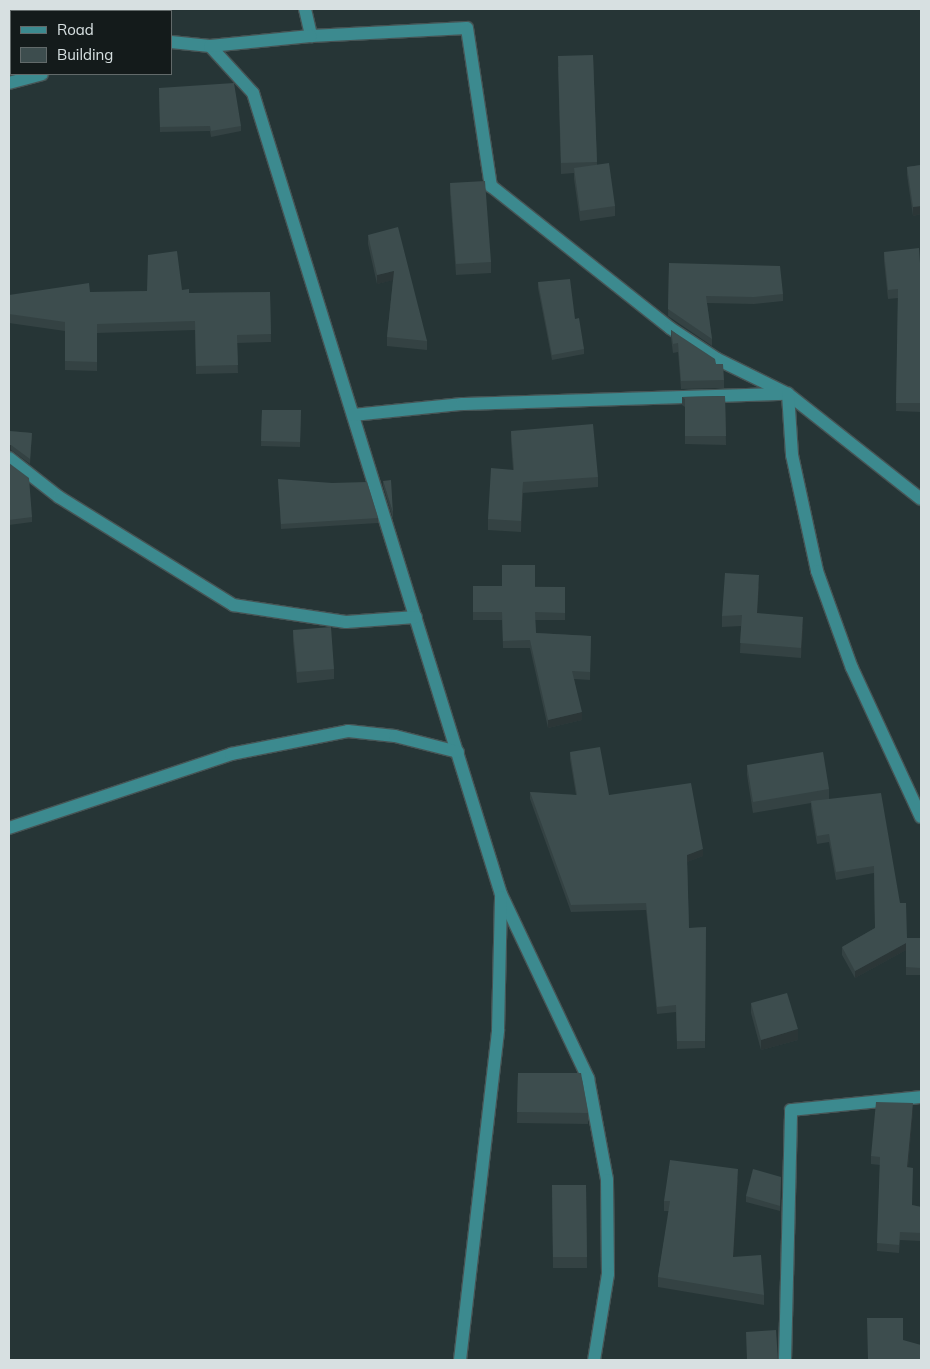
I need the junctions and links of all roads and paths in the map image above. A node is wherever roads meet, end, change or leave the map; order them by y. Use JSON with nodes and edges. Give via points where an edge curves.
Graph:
{"nodes":[{"id":1,"x":306,"y":9,"type":"edge"},
{"id":2,"x":311,"y":36,"type":"junction"},
{"id":3,"x":172,"y":42,"type":"edge"},
{"id":4,"x":210,"y":46,"type":"junction"},
{"id":5,"x":38,"y":75,"type":"edge"},
{"id":6,"x":9,"y":83,"type":"edge"},
{"id":7,"x":788,"y":394,"type":"junction"},
{"id":8,"x":353,"y":415,"type":"junction"},
{"id":9,"x":9,"y":458,"type":"edge"},
{"id":10,"x":921,"y":499,"type":"edge"},
{"id":11,"x":416,"y":617,"type":"junction"},
{"id":12,"x":458,"y":752,"type":"junction"},
{"id":13,"x":921,"y":817,"type":"edge"},
{"id":14,"x":9,"y":828,"type":"edge"},
{"id":15,"x":501,"y":894,"type":"junction"},
{"id":16,"x":921,"y":1097,"type":"edge"},
{"id":17,"x":460,"y":1360,"type":"edge"},
{"id":18,"x":594,"y":1360,"type":"edge"},
{"id":19,"x":785,"y":1360,"type":"edge"}],
"edges":[{"from":1,"to":2,"type":"street"},
{"from":2,"to":4,"type":"street"},
{"from":2,"to":7,"type":"street","via":[[467,28],[491,186],[670,328],[717,359]]},
{"from":3,"to":4,"type":"street"},
{"from":4,"to":8,"type":"street","via":[[254,93]]},
{"from":5,"to":6,"type":"street"},
{"from":7,"to":8,"type":"street","via":[[462,404]]},
{"from":7,"to":10,"type":"street"},
{"from":7,"to":13,"type":"street","via":[[792,454],[817,571],[852,668]]},
{"from":8,"to":11,"type":"street"},
{"from":9,"to":11,"type":"street","via":[[59,497],[233,605],[346,622]]},
{"from":11,"to":12,"type":"street"},
{"from":12,"to":14,"type":"street","via":[[395,736],[348,731],[231,754]]},
{"from":12,"to":15,"type":"street"},
{"from":15,"to":17,"type":"street","via":[[498,1030]]},
{"from":15,"to":18,"type":"street","via":[[588,1078],[607,1180],[608,1274]]},
{"from":16,"to":19,"type":"street","via":[[791,1110]]}]}
